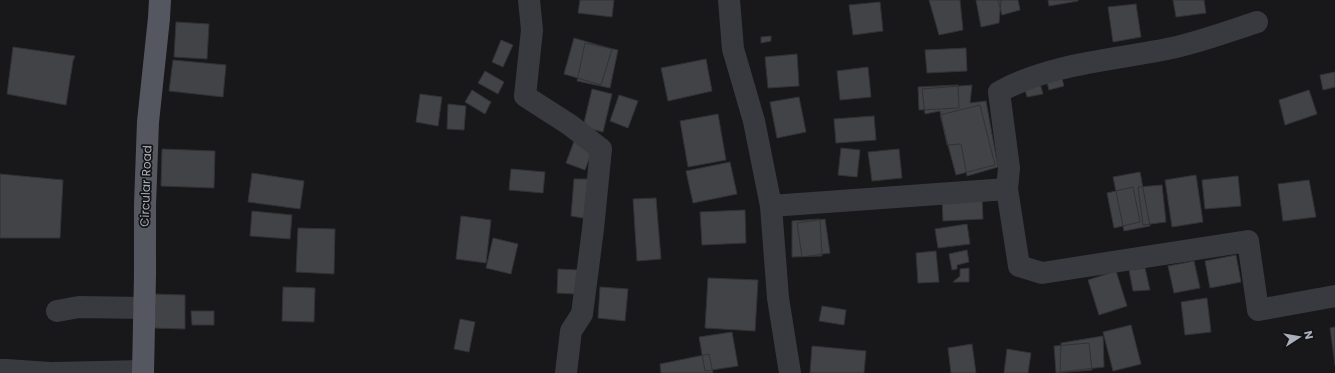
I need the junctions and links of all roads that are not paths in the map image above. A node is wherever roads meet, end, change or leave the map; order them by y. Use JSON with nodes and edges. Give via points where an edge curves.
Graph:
{"nodes":[{"id":1,"x":160,"y":0,"type":"edge"},
{"id":2,"x":529,"y":0,"type":"edge"},
{"id":3,"x":729,"y":0,"type":"edge"},
{"id":4,"x":1257,"y":22,"type":"dead end"},
{"id":5,"x":1006,"y":189,"type":"junction"},
{"id":6,"x":771,"y":206,"type":"junction"},
{"id":7,"x":1335,"y":296,"type":"edge"},
{"id":8,"x":145,"y":308,"type":"junction"},
{"id":9,"x":58,"y":311,"type":"dead end"},
{"id":10,"x":0,"y":370,"type":"edge"},
{"id":11,"x":143,"y":372,"type":"edge"},
{"id":12,"x":50,"y":373,"type":"edge"},
{"id":13,"x":55,"y":373,"type":"edge"},
{"id":14,"x":566,"y":373,"type":"edge"},
{"id":15,"x":790,"y":373,"type":"edge"}],
"edges":[{"from":1,"to":8,"type":"main road","name":"Circular Road","via":[[148,122],[144,205]]},
{"from":2,"to":14,"type":"street","via":[[532,30],[525,96],[570,125],[601,150],[594,229],[582,314],[571,331]]},
{"from":3,"to":6,"type":"street","via":[[733,49],[754,121]]},
{"from":4,"to":5,"type":"street","via":[[1174,48],[1058,70],[1015,83],[999,92],[1009,168]]},
{"from":5,"to":6,"type":"street"},
{"from":5,"to":7,"type":"street","via":[[1019,266],[1042,273],[1248,240],[1258,310]]},
{"from":6,"to":15,"type":"street","via":[[778,298]]},
{"from":8,"to":9,"type":"street","via":[[79,307]]},
{"from":8,"to":11,"type":"main road","name":"Circular Road"},
{"from":10,"to":12,"type":"street"},
{"from":11,"to":13,"type":"street"}]}
